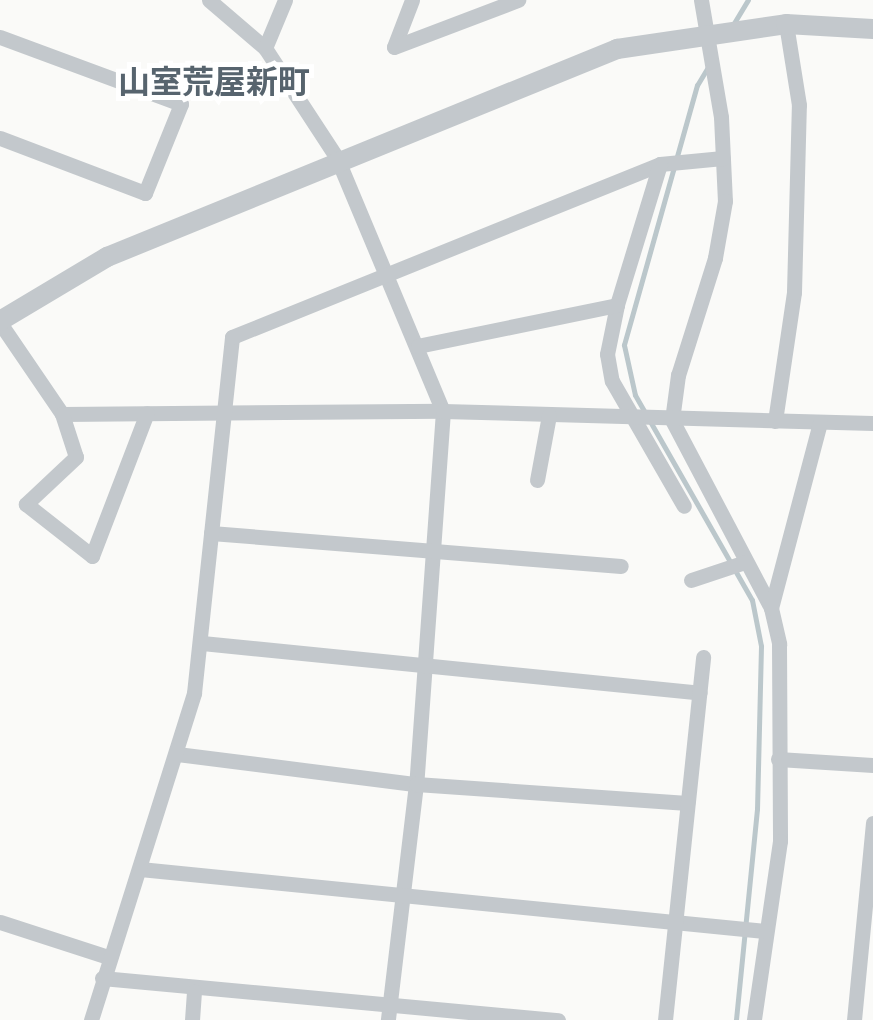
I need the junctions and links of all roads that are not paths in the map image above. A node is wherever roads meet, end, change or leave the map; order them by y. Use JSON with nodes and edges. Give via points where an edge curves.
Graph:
{"nodes":[{"id":1,"x":209,"y":0,"type":"edge"},
{"id":2,"x":285,"y":0,"type":"edge"},
{"id":3,"x":412,"y":0,"type":"edge"},
{"id":4,"x":518,"y":0,"type":"edge"},
{"id":5,"x":701,"y":0,"type":"edge"},
{"id":6,"x":786,"y":24,"type":"junction"},
{"id":7,"x":873,"y":29,"type":"edge"},
{"id":8,"x":704,"y":32,"type":"junction"},
{"id":9,"x":0,"y":37,"type":"edge"},
{"id":10,"x":265,"y":48,"type":"junction"},
{"id":11,"x":0,"y":138,"type":"edge"},
{"id":12,"x":338,"y":158,"type":"junction"},
{"id":13,"x":723,"y":158,"type":"junction"},
{"id":14,"x":663,"y":164,"type":"junction"},
{"id":15,"x":388,"y":275,"type":"junction"},
{"id":16,"x":617,"y":305,"type":"junction"},
{"id":17,"x":0,"y":322,"type":"edge"},
{"id":18,"x":418,"y":346,"type":"junction"},
{"id":19,"x":443,"y":411,"type":"junction"},
{"id":20,"x":148,"y":412,"type":"junction"},
{"id":21,"x":224,"y":412,"type":"junction"},
{"id":22,"x":62,"y":414,"type":"junction"},
{"id":23,"x":549,"y":415,"type":"junction"},
{"id":24,"x":632,"y":418,"type":"junction"},
{"id":25,"x":667,"y":420,"type":"junction"},
{"id":26,"x":774,"y":422,"type":"junction"},
{"id":27,"x":820,"y":422,"type":"junction"},
{"id":28,"x":873,"y":423,"type":"edge"},
{"id":29,"x":537,"y":480,"type":"dead end"},
{"id":30,"x":684,"y":506,"type":"dead end"},
{"id":31,"x":211,"y":533,"type":"junction"},
{"id":32,"x":432,"y":552,"type":"junction"},
{"id":33,"x":744,"y":562,"type":"junction"},
{"id":34,"x":620,"y":566,"type":"dead end"},
{"id":35,"x":691,"y":580,"type":"dead end"},
{"id":36,"x":771,"y":608,"type":"junction"},
{"id":37,"x":202,"y":643,"type":"junction"},
{"id":38,"x":703,"y":657,"type":"dead end"},
{"id":39,"x":424,"y":667,"type":"junction"},
{"id":40,"x":699,"y":693,"type":"junction"},
{"id":41,"x":177,"y":754,"type":"junction"},
{"id":42,"x":778,"y":759,"type":"junction"},
{"id":43,"x":873,"y":765,"type":"edge"},
{"id":44,"x":416,"y":784,"type":"junction"},
{"id":45,"x":687,"y":803,"type":"junction"},
{"id":46,"x":873,"y":826,"type":"edge"},
{"id":47,"x":140,"y":869,"type":"junction"},
{"id":48,"x":402,"y":896,"type":"junction"},
{"id":49,"x":676,"y":919,"type":"junction"},
{"id":50,"x":0,"y":922,"type":"edge"},
{"id":51,"x":762,"y":931,"type":"junction"},
{"id":52,"x":866,"y":951,"type":"edge"},
{"id":53,"x":108,"y":957,"type":"junction"},
{"id":54,"x":102,"y":978,"type":"junction"},
{"id":55,"x":194,"y":992,"type":"junction"},
{"id":56,"x":389,"y":1012,"type":"edge"},
{"id":57,"x":90,"y":1020,"type":"edge"},
{"id":58,"x":192,"y":1020,"type":"edge"},
{"id":59,"x":558,"y":1020,"type":"edge"},
{"id":60,"x":665,"y":1020,"type":"edge"},
{"id":61,"x":754,"y":1020,"type":"edge"},
{"id":62,"x":854,"y":1020,"type":"edge"}],
"edges":[{"from":1,"to":10,"type":"street"},
{"from":2,"to":10,"type":"street"},
{"from":3,"to":4,"type":"street","via":[[394,47]]},
{"from":5,"to":8,"type":"street"},
{"from":6,"to":7,"type":"street"},
{"from":6,"to":8,"type":"street"},
{"from":6,"to":26,"type":"street","via":[[799,106],[794,292]]},
{"from":8,"to":12,"type":"street","via":[[617,49]]},
{"from":8,"to":13,"type":"street"},
{"from":9,"to":11,"type":"street","via":[[181,104],[145,193]]},
{"from":10,"to":12,"type":"street"},
{"from":12,"to":15,"type":"street"},
{"from":12,"to":17,"type":"street","via":[[108,257]]},
{"from":13,"to":14,"type":"street"},
{"from":13,"to":25,"type":"street","via":[[725,201],[714,258]]},
{"from":14,"to":15,"type":"street"},
{"from":14,"to":16,"type":"street"},
{"from":15,"to":18,"type":"street"},
{"from":15,"to":21,"type":"street","via":[[232,337]]},
{"from":16,"to":18,"type":"street"},
{"from":16,"to":24,"type":"street","via":[[607,354]]},
{"from":17,"to":22,"type":"street"},
{"from":18,"to":19,"type":"street"},
{"from":19,"to":21,"type":"street"},
{"from":19,"to":23,"type":"street"},
{"from":19,"to":32,"type":"street"},
{"from":20,"to":21,"type":"street"},
{"from":20,"to":22,"type":"street"},
{"from":20,"to":22,"type":"street","via":[[92,556],[26,504],[76,457]]},
{"from":21,"to":31,"type":"street"},
{"from":23,"to":24,"type":"street"},
{"from":23,"to":29,"type":"street"},
{"from":24,"to":25,"type":"street"},
{"from":24,"to":30,"type":"street"},
{"from":25,"to":26,"type":"street"},
{"from":25,"to":33,"type":"street"},
{"from":26,"to":27,"type":"street"},
{"from":27,"to":28,"type":"street"},
{"from":27,"to":36,"type":"street"},
{"from":31,"to":32,"type":"street"},
{"from":31,"to":37,"type":"street"},
{"from":32,"to":34,"type":"street"},
{"from":32,"to":39,"type":"street"},
{"from":33,"to":35,"type":"street"},
{"from":33,"to":36,"type":"street"},
{"from":36,"to":42,"type":"street","via":[[779,644]]},
{"from":37,"to":39,"type":"street"},
{"from":37,"to":41,"type":"street"},
{"from":38,"to":40,"type":"street"},
{"from":39,"to":40,"type":"street"},
{"from":39,"to":44,"type":"street"},
{"from":40,"to":45,"type":"street"},
{"from":41,"to":44,"type":"street"},
{"from":41,"to":47,"type":"street"},
{"from":42,"to":43,"type":"street"},
{"from":42,"to":51,"type":"street","via":[[780,841]]},
{"from":44,"to":45,"type":"street"},
{"from":44,"to":48,"type":"street"},
{"from":45,"to":49,"type":"street"},
{"from":46,"to":52,"type":"street"},
{"from":47,"to":48,"type":"street"},
{"from":47,"to":53,"type":"street"},
{"from":48,"to":49,"type":"street"},
{"from":48,"to":56,"type":"street"},
{"from":49,"to":51,"type":"street"},
{"from":49,"to":60,"type":"street"},
{"from":50,"to":53,"type":"street"},
{"from":51,"to":61,"type":"street"},
{"from":52,"to":62,"type":"street"},
{"from":53,"to":54,"type":"street"},
{"from":54,"to":55,"type":"street"},
{"from":54,"to":57,"type":"street"},
{"from":55,"to":56,"type":"street"},
{"from":55,"to":58,"type":"street"},
{"from":56,"to":59,"type":"street"}]}
